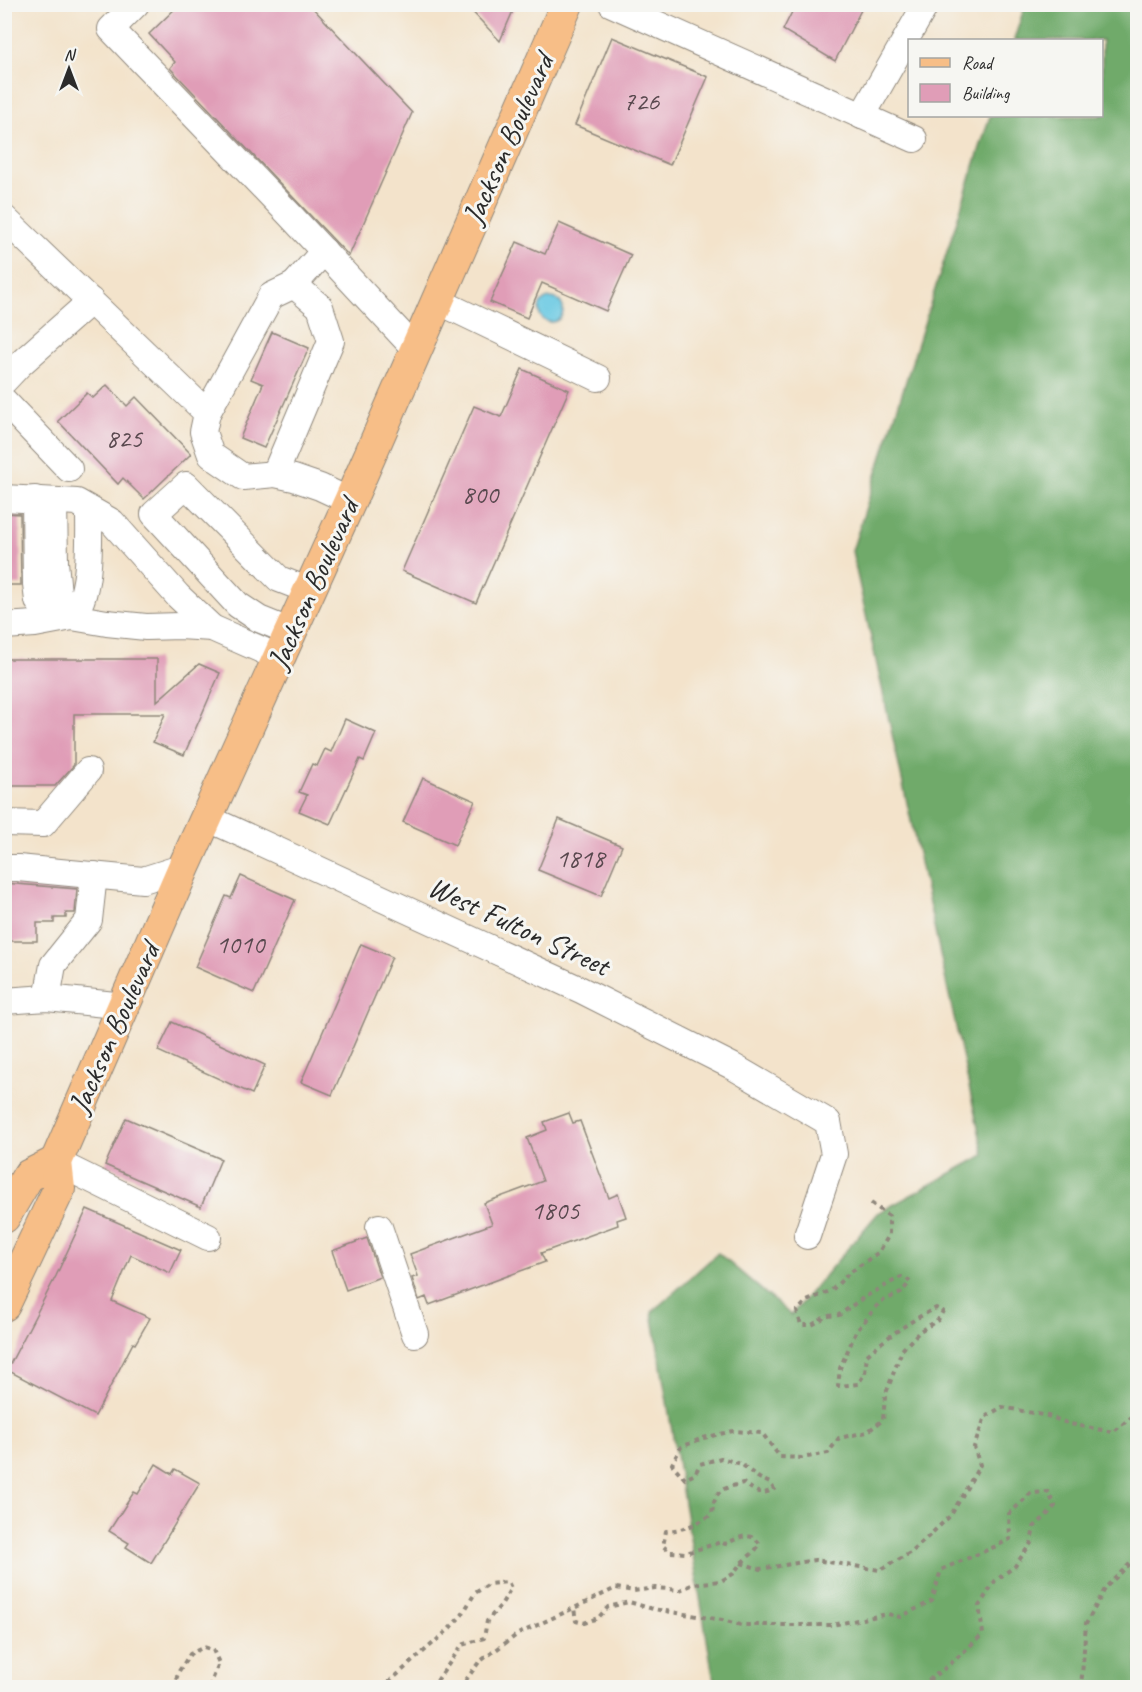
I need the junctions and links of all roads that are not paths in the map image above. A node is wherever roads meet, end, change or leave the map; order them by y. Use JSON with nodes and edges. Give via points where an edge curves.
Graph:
{"nodes":[{"id":1,"x":136,"y":4,"type":"edge"},
{"id":2,"x":567,"y":4,"type":"edge"},
{"id":3,"x":612,"y":4,"type":"edge"},
{"id":4,"x":926,"y":4,"type":"edge"},
{"id":5,"x":862,"y":116,"type":"junction"},
{"id":6,"x":914,"y":139,"type":"dead end"},
{"id":7,"x":4,"y":218,"type":"edge"},
{"id":8,"x":324,"y":251,"type":"junction"},
{"id":9,"x":294,"y":285,"type":"junction"},
{"id":10,"x":91,"y":301,"type":"junction"},
{"id":11,"x":438,"y":301,"type":"junction"},
{"id":12,"x":416,"y":350,"type":"junction"},
{"id":13,"x":10,"y":365,"type":"edge"},
{"id":14,"x":598,"y":378,"type":"dead end"},
{"id":15,"x":4,"y":401,"type":"edge"},
{"id":16,"x":207,"y":413,"type":"junction"},
{"id":17,"x":69,"y":469,"type":"dead end"},
{"id":18,"x":275,"y":474,"type":"junction"},
{"id":19,"x":4,"y":498,"type":"edge"},
{"id":20,"x":49,"y":500,"type":"junction"},
{"id":21,"x":350,"y":501,"type":"junction"},
{"id":22,"x":89,"y":510,"type":"junction"},
{"id":23,"x":310,"y":591,"type":"junction"},
{"id":24,"x":72,"y":617,"type":"junction"},
{"id":25,"x":4,"y":626,"type":"edge"},
{"id":26,"x":212,"y":628,"type":"junction"},
{"id":27,"x":285,"y":645,"type":"junction"},
{"id":28,"x":88,"y":771,"type":"dead end"},
{"id":29,"x":207,"y":818,"type":"junction"},
{"id":30,"x":4,"y":823,"type":"edge"},
{"id":31,"x":184,"y":867,"type":"junction"},
{"id":32,"x":4,"y":868,"type":"edge"},
{"id":33,"x":94,"y":874,"type":"junction"},
{"id":34,"x":47,"y":998,"type":"junction"},
{"id":35,"x":4,"y":1001,"type":"edge"},
{"id":36,"x":124,"y":1006,"type":"junction"},
{"id":37,"x":56,"y":1162,"type":"junction"},
{"id":38,"x":4,"y":1217,"type":"edge"},
{"id":39,"x":379,"y":1227,"type":"dead end"},
{"id":40,"x":807,"y":1236,"type":"dead end"},
{"id":41,"x":208,"y":1237,"type":"dead end"},
{"id":42,"x":4,"y":1305,"type":"edge"},
{"id":43,"x":415,"y":1334,"type":"dead end"}],
"edges":[{"from":1,"to":8,"type":"street","via":[[111,29]]},
{"from":2,"to":11,"type":"main road","name":"Jackson Boulevard"},
{"from":3,"to":5,"type":"street"},
{"from":4,"to":5,"type":"street"},
{"from":5,"to":6,"type":"street"},
{"from":7,"to":10,"type":"street"},
{"from":8,"to":9,"type":"street"},
{"from":8,"to":12,"type":"street"},
{"from":9,"to":16,"type":"street","via":[[271,296]]},
{"from":9,"to":18,"type":"street","via":[[320,307],[331,341]]},
{"from":10,"to":13,"type":"street"},
{"from":10,"to":16,"type":"street"},
{"from":11,"to":12,"type":"main road","name":"Jackson Boulevard"},
{"from":11,"to":14,"type":"street"},
{"from":12,"to":21,"type":"main road","name":"Jackson Boulevard"},
{"from":15,"to":17,"type":"street"},
{"from":16,"to":18,"type":"street","via":[[203,432],[211,455],[243,477]]},
{"from":18,"to":21,"type":"street","via":[[320,487]]},
{"from":19,"to":20,"type":"street"},
{"from":20,"to":22,"type":"street","via":[[77,502]]},
{"from":20,"to":24,"type":"street"},
{"from":21,"to":23,"type":"main road","name":"Jackson Boulevard"},
{"from":22,"to":24,"type":"street","via":[[87,573],[79,609]]},
{"from":22,"to":26,"type":"street","via":[[112,522]]},
{"from":23,"to":27,"type":"main road","name":"Jackson Boulevard"},
{"from":23,"to":27,"type":"street","via":[[279,579],[186,485],[154,514],[238,605]]},
{"from":24,"to":25,"type":"street"},
{"from":24,"to":26,"type":"street","via":[[146,627]]},
{"from":26,"to":27,"type":"street"},
{"from":27,"to":29,"type":"main road","name":"Jackson Boulevard"},
{"from":28,"to":30,"type":"street","via":[[43,824]]},
{"from":29,"to":31,"type":"main road","name":"Jackson Boulevard"},
{"from":29,"to":40,"type":"street","name":"West Fulton Street","via":[[582,990],[732,1066],[828,1122],[834,1154]]},
{"from":31,"to":33,"type":"street","via":[[143,880]]},
{"from":31,"to":36,"type":"main road","name":"Jackson Boulevard"},
{"from":32,"to":33,"type":"street"},
{"from":33,"to":34,"type":"street","via":[[89,920],[53,965]]},
{"from":34,"to":35,"type":"street"},
{"from":34,"to":36,"type":"street"},
{"from":36,"to":37,"type":"main road","name":"Jackson Boulevard"},
{"from":37,"to":38,"type":"main road","via":[[28,1176]]},
{"from":37,"to":41,"type":"street"},
{"from":37,"to":42,"type":"main road","name":"Jackson Boulevard","via":[[59,1189]]},
{"from":39,"to":43,"type":"street"}]}
